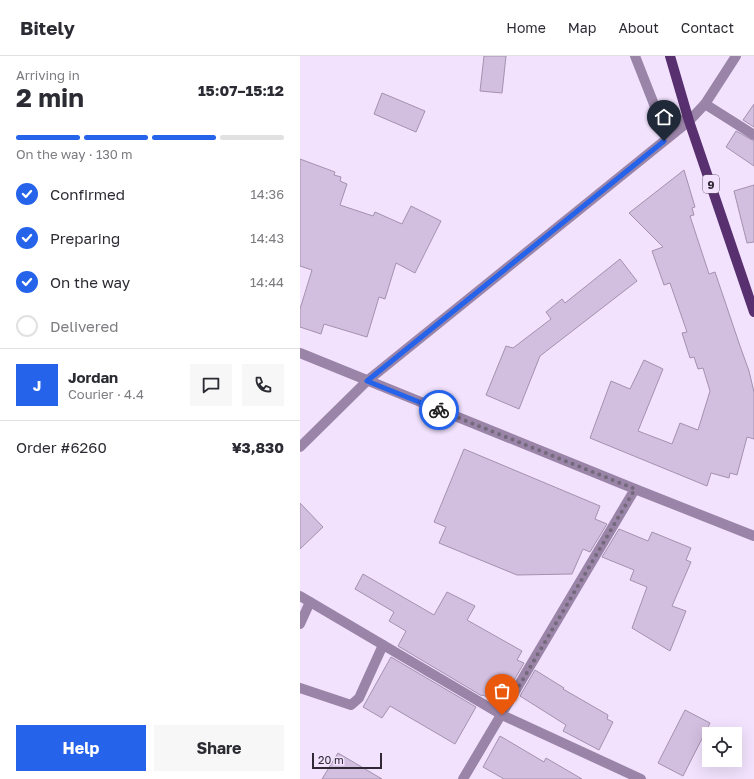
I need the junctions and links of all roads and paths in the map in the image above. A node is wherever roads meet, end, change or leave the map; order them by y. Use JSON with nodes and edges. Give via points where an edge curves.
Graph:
{"nodes":[{"id":1,"x":634,"y":56,"type":"edge"},
{"id":2,"x":670,"y":56,"type":"edge"},
{"id":3,"x":736,"y":56,"type":"edge"},
{"id":4,"x":705,"y":104,"type":"junction"},
{"id":5,"x":689,"y":121,"type":"junction"},
{"id":6,"x":754,"y":135,"type":"edge"},
{"id":7,"x":754,"y":312,"type":"edge"},
{"id":8,"x":300,"y":353,"type":"edge"},
{"id":9,"x":367,"y":381,"type":"junction"},
{"id":10,"x":300,"y":447,"type":"edge"},
{"id":11,"x":635,"y":489,"type":"junction"},
{"id":12,"x":754,"y":536,"type":"edge"},
{"id":13,"x":300,"y":596,"type":"edge"},
{"id":14,"x":310,"y":602,"type":"junction"},
{"id":15,"x":300,"y":624,"type":"edge"},
{"id":16,"x":383,"y":645,"type":"junction"},
{"id":17,"x":300,"y":688,"type":"edge"},
{"id":18,"x":502,"y":715,"type":"junction"},
{"id":19,"x":463,"y":779,"type":"edge"},
{"id":20,"x":641,"y":779,"type":"edge"}],
"edges":[{"from":1,"to":5,"type":"street","via":[[659,117]]},
{"from":2,"to":5,"type":"main road","number":"9"},
{"from":3,"to":4,"type":"street"},
{"from":4,"to":5,"type":"street"},
{"from":4,"to":6,"type":"street"},
{"from":5,"to":7,"type":"main road","number":"9"},
{"from":5,"to":9,"type":"street"},
{"from":8,"to":9,"type":"street"},
{"from":9,"to":10,"type":"street"},
{"from":9,"to":11,"type":"street"},
{"from":11,"to":12,"type":"street"},
{"from":11,"to":18,"type":"street"},
{"from":13,"to":14,"type":"street"},
{"from":14,"to":15,"type":"street"},
{"from":14,"to":16,"type":"street"},
{"from":16,"to":17,"type":"street","via":[[359,698],[351,705]]},
{"from":16,"to":18,"type":"street"},
{"from":18,"to":19,"type":"street"},
{"from":18,"to":20,"type":"street"}]}
